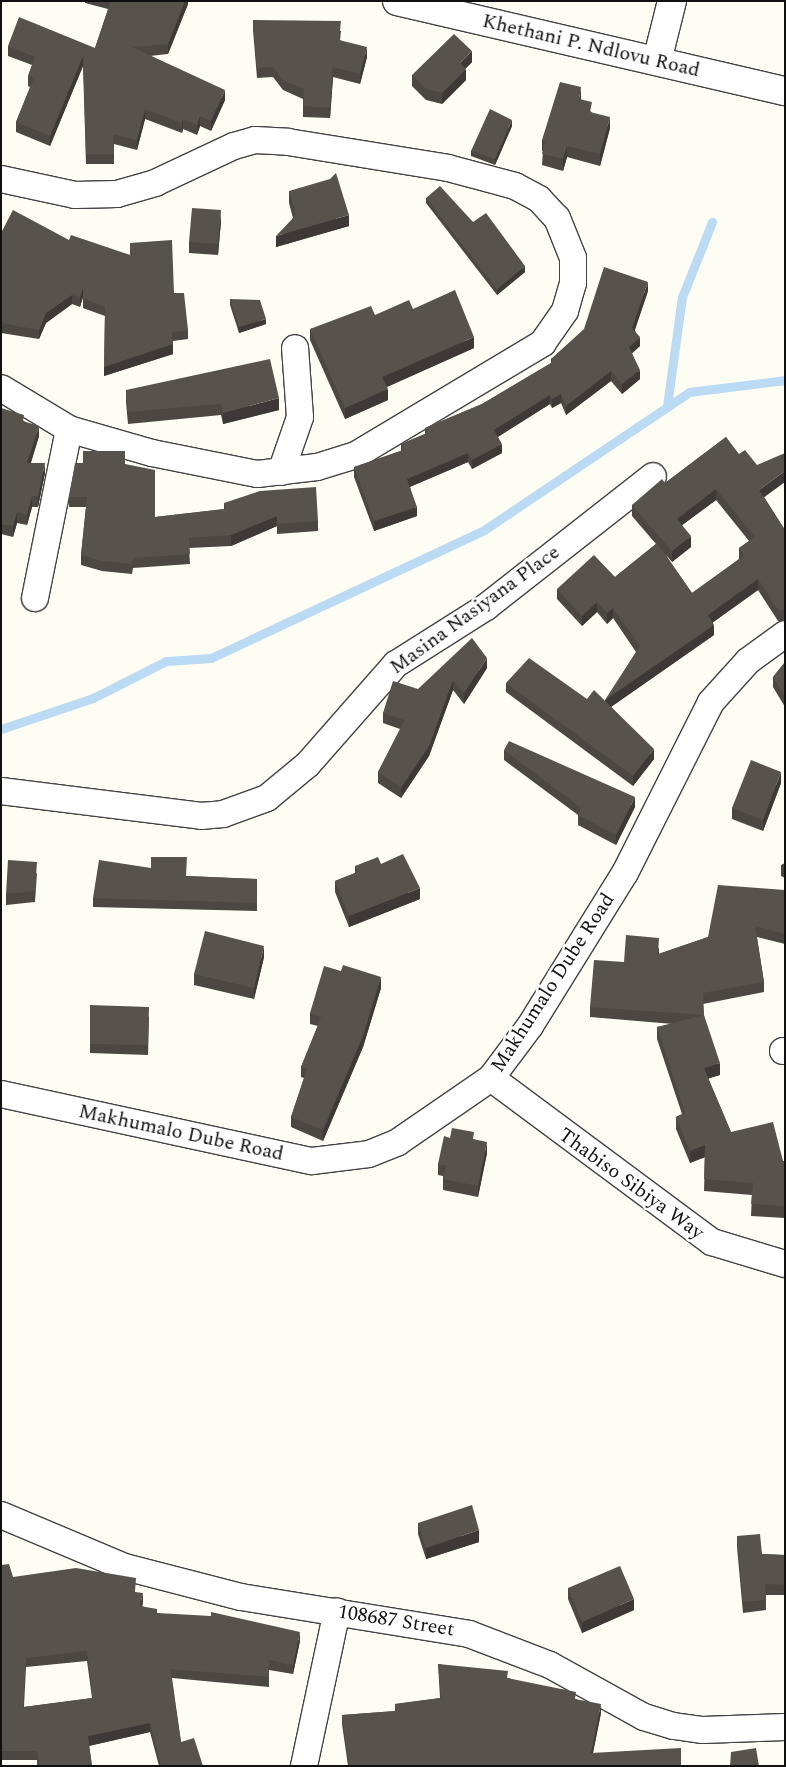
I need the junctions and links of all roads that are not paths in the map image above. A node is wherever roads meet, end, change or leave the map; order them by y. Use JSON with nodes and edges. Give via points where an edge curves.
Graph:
{"nodes":[{"id":1,"x":397,"y":1,"type":"edge"},
{"id":2,"x":672,"y":1,"type":"edge"},
{"id":3,"x":657,"y":61,"type":"junction"},
{"id":4,"x":785,"y":91,"type":"edge"},
{"id":5,"x":1,"y":179,"type":"edge"},
{"id":6,"x":295,"y":348,"type":"dead end"},
{"id":7,"x":1,"y":388,"type":"edge"},
{"id":8,"x":69,"y":429,"type":"junction"},
{"id":9,"x":281,"y":472,"type":"junction"},
{"id":10,"x":653,"y":476,"type":"dead end"},
{"id":11,"x":35,"y":598,"type":"dead end"},
{"id":12,"x":785,"y":634,"type":"edge"},
{"id":13,"x":1,"y":791,"type":"edge"},
{"id":14,"x":491,"y":1078,"type":"junction"},
{"id":15,"x":1,"y":1094,"type":"edge"},
{"id":16,"x":785,"y":1264,"type":"edge"},
{"id":17,"x":1,"y":1515,"type":"edge"},
{"id":18,"x":337,"y":1611,"type":"junction"},
{"id":19,"x":785,"y":1727,"type":"edge"},
{"id":20,"x":304,"y":1766,"type":"edge"}],
"edges":[{"from":1,"to":3,"type":"street","name":"Khethani P. Ndlovu Road"},
{"from":2,"to":3,"type":"street"},
{"from":3,"to":4,"type":"street","name":"Khethani P. Ndlovu Road"},
{"from":5,"to":9,"type":"street","via":[[75,196],[117,194],[155,182],[234,146],[255,140],[288,142],[448,168],[515,186],[539,199],[557,218],[573,258],[573,283],[565,311],[543,343],[356,455]]},
{"from":6,"to":9,"type":"street","via":[[300,417]]},
{"from":7,"to":8,"type":"street"},
{"from":8,"to":9,"type":"street","via":[[152,453],[257,474]]},
{"from":8,"to":11,"type":"street"},
{"from":10,"to":13,"type":"street","name":"Masina Nasiyana Place","via":[[486,607],[396,664],[308,764],[267,798],[223,814],[201,816]]},
{"from":12,"to":14,"type":"street","name":"Makhumalo Dube Road","via":[[748,661],[711,702],[625,873],[530,1026]]},
{"from":14,"to":15,"type":"street","name":"Makhumalo Dube Road","via":[[398,1142],[369,1154],[312,1160]]},
{"from":14,"to":16,"type":"street","name":"Thabiso Sibiya Way","via":[[712,1242]]},
{"from":17,"to":18,"type":"street","name":"108687 Street","via":[[124,1567],[241,1597]]},
{"from":18,"to":19,"type":"street","name":"108687 Street","via":[[469,1634],[550,1665],[644,1717],[674,1726],[703,1730]]},
{"from":18,"to":20,"type":"street"}]}
